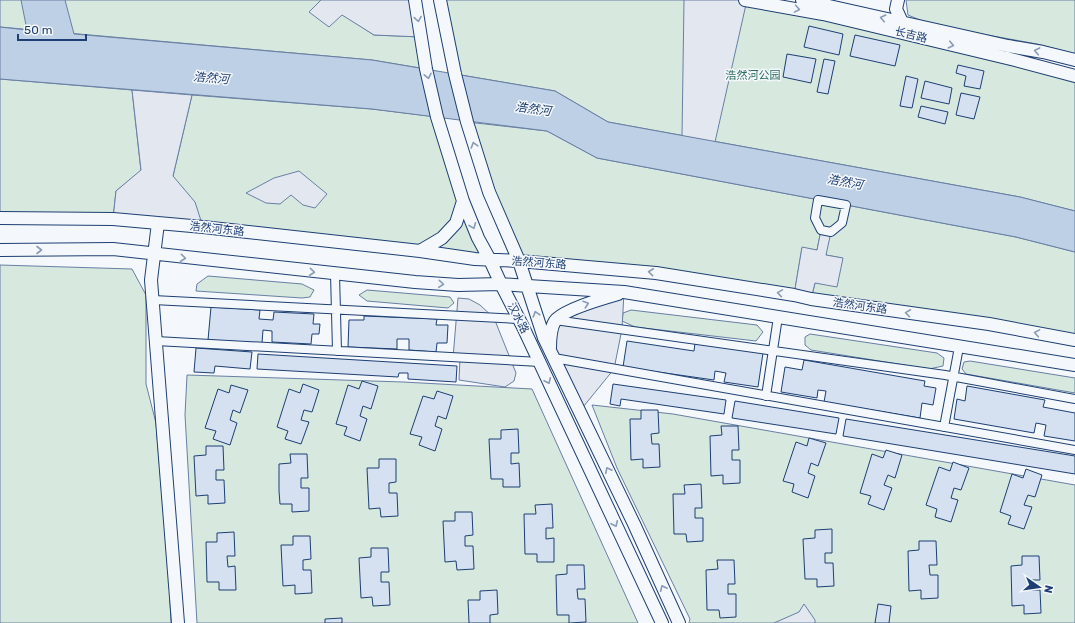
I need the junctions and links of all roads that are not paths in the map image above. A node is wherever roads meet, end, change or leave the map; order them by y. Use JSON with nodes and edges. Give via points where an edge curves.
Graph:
{"nodes":[{"id":1,"x":415,"y":0,"type":"edge"},
{"id":2,"x":440,"y":0,"type":"edge"},
{"id":3,"x":745,"y":0,"type":"edge"},
{"id":4,"x":808,"y":0,"type":"edge"},
{"id":5,"x":898,"y":0,"type":"edge"},
{"id":6,"x":902,"y":22,"type":"junction"},
{"id":7,"x":1075,"y":60,"type":"edge"},
{"id":8,"x":1075,"y":76,"type":"edge"},
{"id":9,"x":462,"y":196,"type":"junction"},
{"id":10,"x":818,"y":200,"type":"joint"},
{"id":11,"x":0,"y":218,"type":"edge"},
{"id":12,"x":158,"y":223,"type":"junction"},
{"id":13,"x":0,"y":250,"type":"edge"},
{"id":14,"x":420,"y":251,"type":"junction"},
{"id":15,"x":154,"y":255,"type":"junction"},
{"id":16,"x":490,"y":260,"type":"junction"},
{"id":17,"x":519,"y":261,"type":"junction"},
{"id":18,"x":335,"y":274,"type":"junction"},
{"id":19,"x":501,"y":284,"type":"junction"},
{"id":20,"x":528,"y":286,"type":"junction"},
{"id":21,"x":624,"y":292,"type":"junction"},
{"id":22,"x":153,"y":300,"type":"junction"},
{"id":23,"x":336,"y":309,"type":"junction"},
{"id":24,"x":778,"y":317,"type":"junction"},
{"id":25,"x":518,"y":319,"type":"junction"},
{"id":26,"x":555,"y":320,"type":"junction"},
{"id":27,"x":1075,"y":340,"type":"edge"},
{"id":28,"x":156,"y":341,"type":"junction"},
{"id":29,"x":959,"y":347,"type":"junction"},
{"id":30,"x":337,"y":351,"type":"junction"},
{"id":31,"x":773,"y":351,"type":"junction"},
{"id":32,"x":552,"y":355,"type":"junction"},
{"id":33,"x":540,"y":362,"type":"junction"},
{"id":34,"x":1075,"y":365,"type":"edge"},
{"id":35,"x":954,"y":377,"type":"junction"},
{"id":36,"x":766,"y":396,"type":"junction"},
{"id":37,"x":1075,"y":399,"type":"edge"},
{"id":38,"x":944,"y":427,"type":"junction"},
{"id":39,"x":1075,"y":450,"type":"edge"},
{"id":40,"x":178,"y":623,"type":"edge"},
{"id":41,"x":662,"y":623,"type":"edge"},
{"id":42,"x":680,"y":623,"type":"edge"}],
"edges":[{"from":1,"to":9,"type":"main road","name":"汉水路","one_way":true,"via":[[436,118]]},
{"from":17,"to":2,"type":"main road","name":"汉水路","one_way":true,"via":[[486,182],[467,122]]},
{"from":3,"to":8,"type":"main road","name":"长吉路","one_way":true,"via":[[825,14]]},
{"from":6,"to":4,"type":"main road","name":"长吉路","one_way":true},
{"from":5,"to":6,"type":"main road","via":[[896,9]]},
{"from":7,"to":6,"type":"main road","name":"长吉路","one_way":true},
{"from":9,"to":14,"type":"main road","via":[[456,222],[442,238]]},
{"from":9,"to":16,"type":"main road","name":"汉水路","one_way":true,"via":[[478,238]]},
{"from":10,"to":10,"type":"street","via":[[815,218],[821,230],[830,232],[842,223],[846,205]]},
{"from":11,"to":12,"type":"main road","name":"浩然河东路","via":[[113,219]]},
{"from":12,"to":14,"type":"main road","name":"浩然河东路"},
{"from":12,"to":15,"type":"main road"},
{"from":13,"to":15,"type":"main road","one_way":true,"via":[[112,249]]},
{"from":14,"to":16,"type":"main road","name":"浩然河东路"},
{"from":15,"to":18,"type":"main road","one_way":true},
{"from":15,"to":22,"type":"main road","via":[[151,280]]},
{"from":16,"to":17,"type":"main road","name":"浩然河东路"},
{"from":16,"to":19,"type":"main road","name":"汉水路"},
{"from":17,"to":20,"type":"main road","name":"汉水路"},
{"from":27,"to":17,"type":"main road","name":"浩然河东路","one_way":true,"via":[[989,324],[811,299],[656,273]]},
{"from":18,"to":19,"type":"main road","one_way":true,"via":[[458,285]]},
{"from":18,"to":23,"type":"street"},
{"from":19,"to":20,"type":"main road"},
{"from":19,"to":25,"type":"main road","name":"汉水路"},
{"from":20,"to":21,"type":"main road"},
{"from":32,"to":20,"type":"main road","name":"汉水路","one_way":true},
{"from":21,"to":24,"type":"main road"},
{"from":26,"to":21,"type":"main road","one_way":true,"via":[[577,307]]},
{"from":22,"to":23,"type":"street"},
{"from":22,"to":28,"type":"main road"},
{"from":23,"to":25,"type":"street"},
{"from":23,"to":30,"type":"street"},
{"from":24,"to":29,"type":"main road"},
{"from":24,"to":31,"type":"street"},
{"from":25,"to":33,"type":"main road","name":"汉水路"},
{"from":26,"to":31,"type":"street"},
{"from":26,"to":32,"type":"main road","via":[[550,334]]},
{"from":28,"to":30,"type":"street"},
{"from":28,"to":40,"type":"main road"},
{"from":29,"to":34,"type":"main road"},
{"from":29,"to":35,"type":"street"},
{"from":30,"to":33,"type":"street"},
{"from":31,"to":35,"type":"street"},
{"from":31,"to":36,"type":"street"},
{"from":32,"to":36,"type":"street"},
{"from":42,"to":32,"type":"main road","name":"汉水路","one_way":true},
{"from":33,"to":41,"type":"main road","name":"汉水路","one_way":true},
{"from":35,"to":37,"type":"street"},
{"from":35,"to":38,"type":"street"},
{"from":36,"to":38,"type":"street"},
{"from":38,"to":39,"type":"street"}]}
